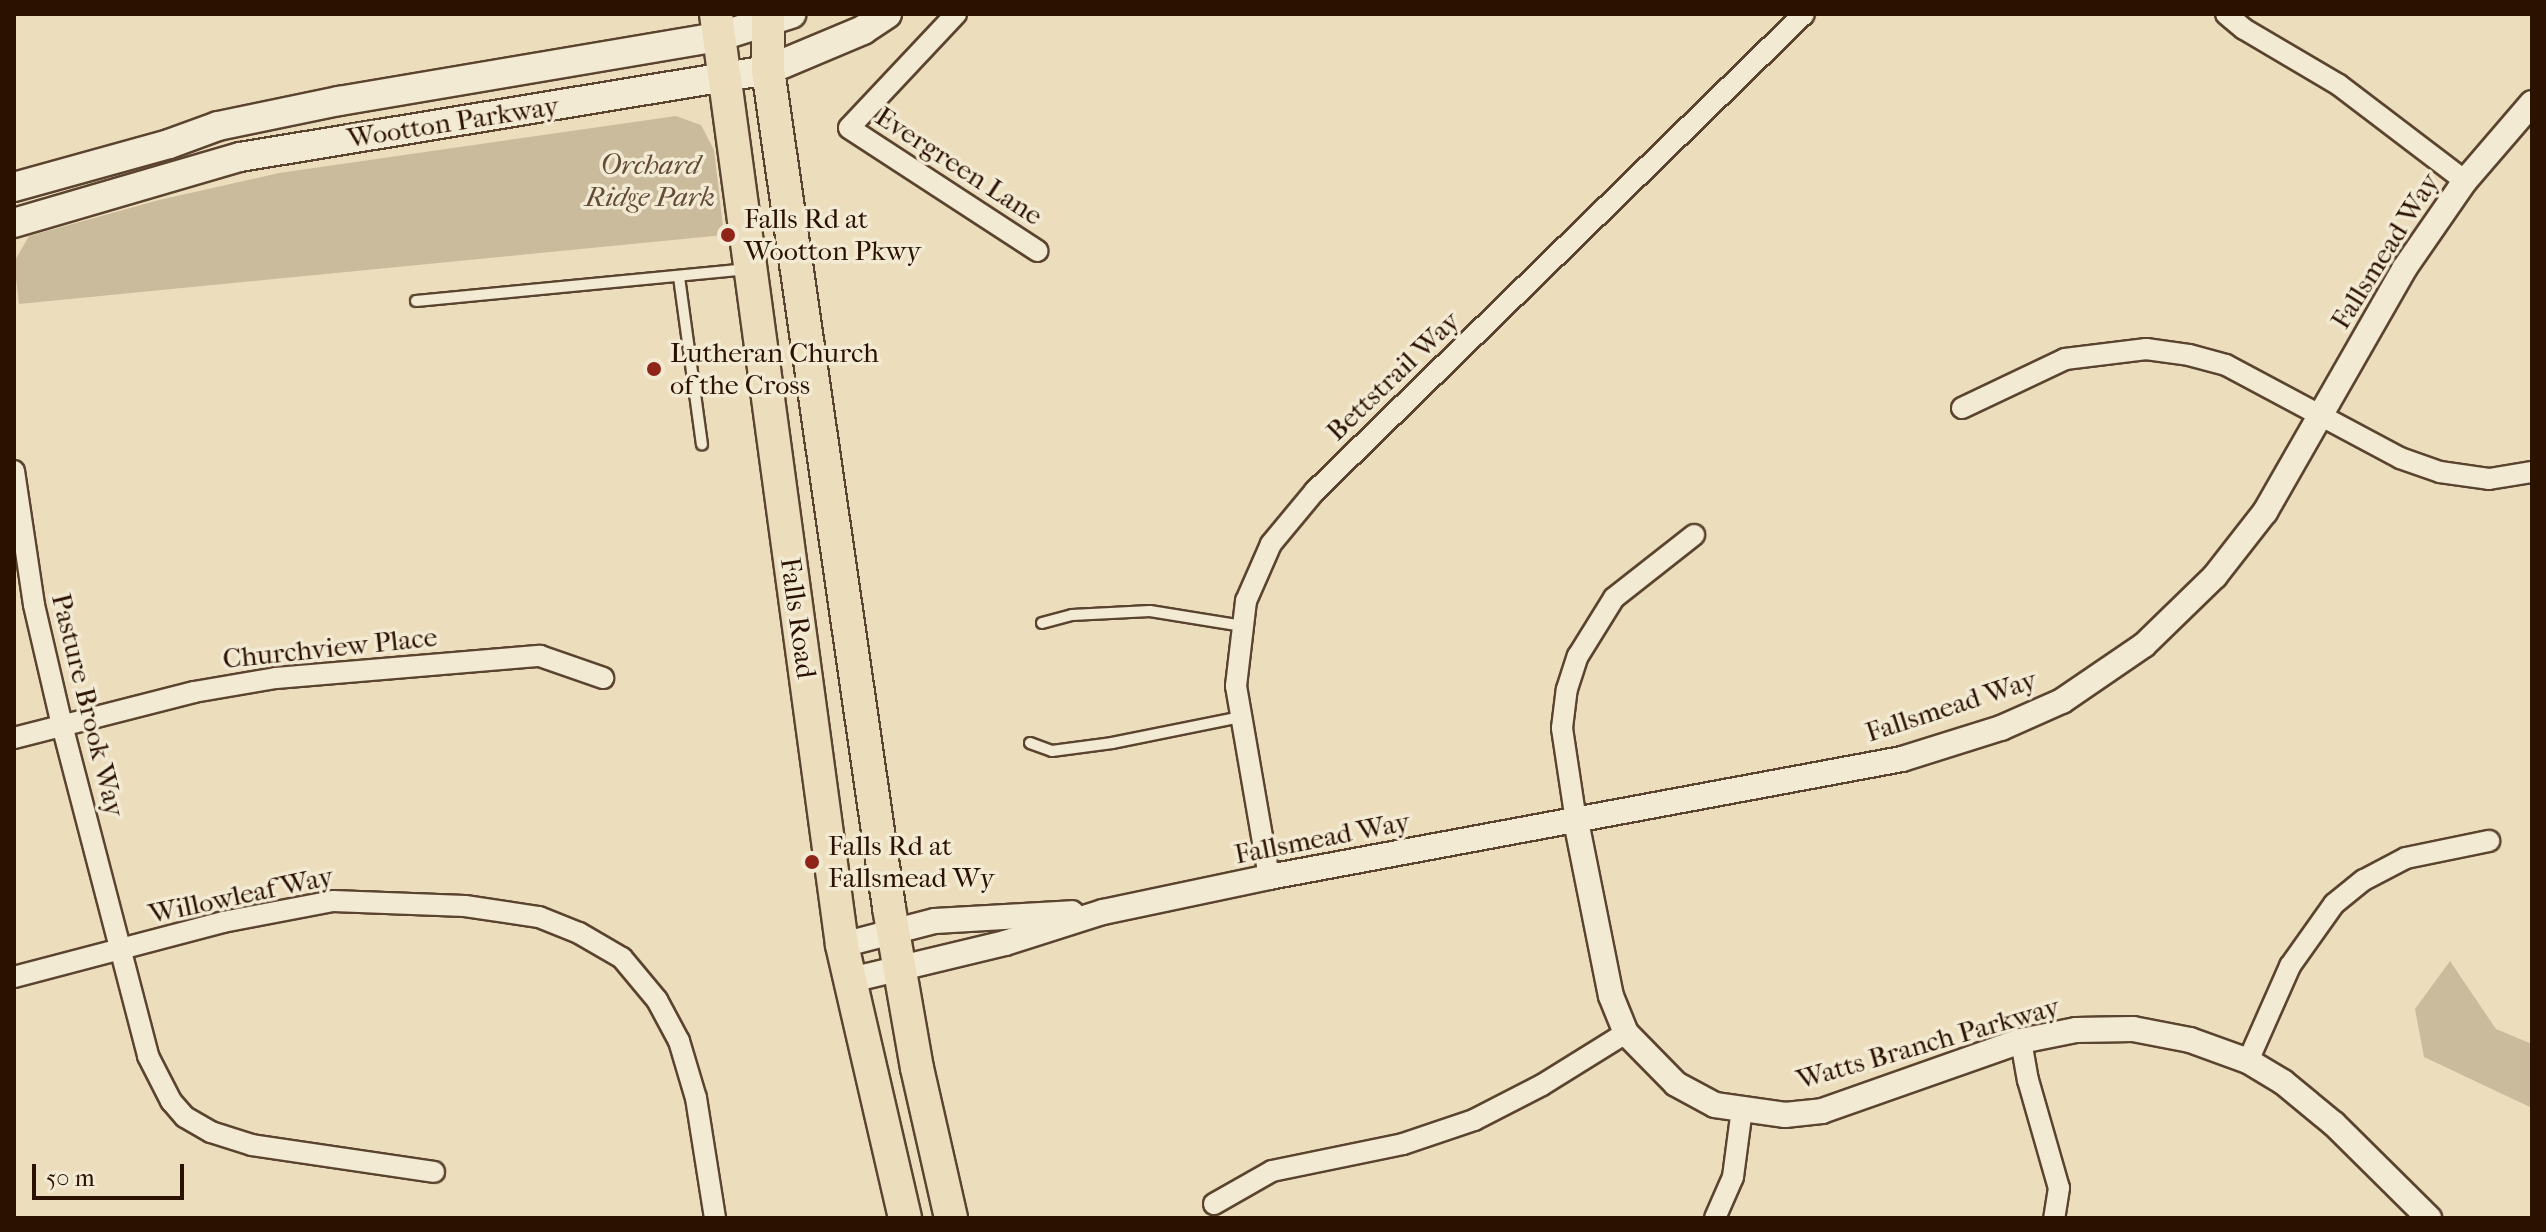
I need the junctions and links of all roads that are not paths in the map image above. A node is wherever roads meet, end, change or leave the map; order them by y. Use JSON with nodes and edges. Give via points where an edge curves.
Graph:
{"nodes":[{"id":1,"x":887,"y":14,"type":"edge"},
{"id":2,"x":956,"y":14,"type":"edge"},
{"id":3,"x":1804,"y":14,"type":"edge"},
{"id":4,"x":2226,"y":14,"type":"edge"},
{"id":5,"x":776,"y":17,"type":"edge"},
{"id":6,"x":717,"y":26,"type":"edge"},
{"id":7,"x":768,"y":70,"type":"junction"},
{"id":8,"x":724,"y":79,"type":"junction"},
{"id":9,"x":2532,"y":103,"type":"edge"},
{"id":10,"x":2465,"y":181,"type":"junction"},
{"id":11,"x":14,"y":187,"type":"edge"},
{"id":12,"x":14,"y":223,"type":"edge"},
{"id":13,"x":1038,"y":251,"type":"dead end"},
{"id":14,"x":750,"y":268,"type":"junction"},
{"id":15,"x":679,"y":277,"type":"junction"},
{"id":16,"x":416,"y":301,"type":"dead end"},
{"id":17,"x":1962,"y":408,"type":"dead end"},
{"id":18,"x":2322,"y":416,"type":"junction"},
{"id":19,"x":702,"y":444,"type":"dead end"},
{"id":20,"x":14,"y":471,"type":"edge"},
{"id":21,"x":2532,"y":472,"type":"edge"},
{"id":22,"x":1694,"y":535,"type":"dead end"},
{"id":23,"x":1042,"y":623,"type":"dead end"},
{"id":24,"x":1243,"y":626,"type":"junction"},
{"id":25,"x":603,"y":678,"type":"dead end"},
{"id":26,"x":1241,"y":717,"type":"junction"},
{"id":27,"x":62,"y":725,"type":"junction"},
{"id":28,"x":14,"y":738,"type":"edge"},
{"id":29,"x":1030,"y":743,"type":"dead end"},
{"id":30,"x":1576,"y":821,"type":"junction"},
{"id":31,"x":2489,"y":841,"type":"dead end"},
{"id":32,"x":1269,"y":877,"type":"junction"},
{"id":33,"x":1103,"y":912,"type":"junction"},
{"id":34,"x":893,"y":931,"type":"junction"},
{"id":35,"x":842,"y":945,"type":"junction"},
{"id":36,"x":120,"y":950,"type":"junction"},
{"id":37,"x":901,"y":968,"type":"junction"},
{"id":38,"x":14,"y":977,"type":"edge"},
{"id":39,"x":851,"y":980,"type":"junction"},
{"id":40,"x":1626,"y":1033,"type":"junction"},
{"id":41,"x":2021,"y":1041,"type":"junction"},
{"id":42,"x":2248,"y":1061,"type":"junction"},
{"id":43,"x":1742,"y":1109,"type":"junction"},
{"id":44,"x":434,"y":1172,"type":"dead end"},
{"id":45,"x":1214,"y":1204,"type":"dead end"},
{"id":46,"x":715,"y":1218,"type":"edge"},
{"id":47,"x":905,"y":1218,"type":"edge"},
{"id":48,"x":951,"y":1218,"type":"edge"},
{"id":49,"x":1715,"y":1218,"type":"edge"},
{"id":50,"x":2054,"y":1218,"type":"edge"},
{"id":51,"x":2429,"y":1218,"type":"edge"}],
"edges":[{"from":1,"to":7,"type":"main road","name":"Wootton Parkway","via":[[863,30]]},
{"from":2,"to":13,"type":"street","name":"Evergreen Lane","via":[[849,128]]},
{"from":3,"to":24,"type":"street","name":"Bettstrail Way","via":[[1315,491],[1271,544],[1246,601]]},
{"from":4,"to":10,"type":"street","via":[[2339,85]]},
{"from":5,"to":6,"type":"main road","name":"Wootton Parkway"},
{"from":5,"to":7,"type":"main road","name":"Falls Road"},
{"from":6,"to":8,"type":"main road","name":"Falls Road"},
{"from":6,"to":11,"type":"main road","name":"Wootton Parkway","via":[[233,123]]},
{"from":7,"to":8,"type":"main road","name":"Wootton Parkway"},
{"from":7,"to":34,"type":"main road","name":"Falls Road"},
{"from":8,"to":12,"type":"main road","name":"Wootton Parkway","via":[[240,157]]},
{"from":8,"to":14,"type":"main road","name":"Falls Road"},
{"from":9,"to":10,"type":"street","name":"Fallsmead Way"},
{"from":10,"to":18,"type":"street","name":"Fallsmead Way","via":[[2404,269]]},
{"from":14,"to":15,"type":"lane"},
{"from":14,"to":35,"type":"main road","name":"Falls Road"},
{"from":15,"to":16,"type":"lane"},
{"from":15,"to":19,"type":"lane"},
{"from":17,"to":18,"type":"street","via":[[2065,359],[2146,349],[2226,365]]},
{"from":18,"to":21,"type":"street","via":[[2400,458],[2440,472],[2489,479]]},
{"from":18,"to":30,"type":"street","name":"Fallsmead Way","via":[[2265,512],[2215,576],[2144,645],[2062,701],[2001,728],[1902,759]]},
{"from":20,"to":27,"type":"street","name":"Pasture Brook Way","via":[[34,605]]},
{"from":22,"to":30,"type":"street","via":[[1614,598],[1578,656],[1562,728]]},
{"from":23,"to":24,"type":"lane","via":[[1072,615],[1150,611]]},
{"from":24,"to":26,"type":"street","name":"Bettstrail Way","via":[[1236,686]]},
{"from":25,"to":27,"type":"street","name":"Churchview Place","via":[[540,656],[276,678]]},
{"from":26,"to":29,"type":"lane","via":[[1052,751]]},
{"from":26,"to":32,"type":"street","name":"Bettstrail Way"},
{"from":27,"to":28,"type":"street","name":"Churchview Place"},
{"from":27,"to":36,"type":"street","name":"Pasture Brook Way"},
{"from":30,"to":32,"type":"street","name":"Fallsmead Way"},
{"from":30,"to":40,"type":"street","name":"Watts Branch Parkway","via":[[1611,996]]},
{"from":31,"to":42,"type":"street","via":[[2406,858],[2364,880],[2334,904],[2290,966]]},
{"from":32,"to":33,"type":"street","name":"Fallsmead Way"},
{"from":33,"to":34,"type":"street","name":"Fallsmead Way","via":[[1006,914],[924,922]]},
{"from":33,"to":37,"type":"street","name":"Fallsmead Way"},
{"from":34,"to":35,"type":"street","name":"Fallsmead Way"},
{"from":34,"to":37,"type":"main road","name":"Falls Road"},
{"from":35,"to":39,"type":"main road","name":"Falls Road"},
{"from":36,"to":38,"type":"street","name":"Willowleaf Way"},
{"from":36,"to":44,"type":"street","name":"Pasture Brook Way","via":[[148,1056],[185,1117],[252,1145]]},
{"from":36,"to":46,"type":"street","name":"Willowleaf Way","via":[[223,922],[333,901],[465,906],[539,917],[579,933],[622,958],[657,1000],[679,1041],[696,1098]]},
{"from":37,"to":39,"type":"street","name":"Fallsmead Way"},
{"from":37,"to":48,"type":"main road","name":"Falls Road"},
{"from":39,"to":47,"type":"main road","name":"Falls Road"},
{"from":40,"to":43,"type":"street","name":"Watts Branch Parkway","via":[[1676,1084],[1715,1105]]},
{"from":40,"to":45,"type":"street","via":[[1474,1120],[1403,1144],[1272,1171]]},
{"from":41,"to":42,"type":"street","name":"Watts Branch Parkway","via":[[2076,1030],[2133,1029],[2190,1040]]},
{"from":41,"to":43,"type":"street","name":"Watts Branch Parkway","via":[[1822,1111],[1785,1115]]},
{"from":41,"to":50,"type":"street","via":[[2059,1188]]},
{"from":42,"to":51,"type":"street","name":"Watts Branch Parkway","via":[[2334,1124]]},
{"from":43,"to":49,"type":"street","via":[[1733,1177]]}]}
